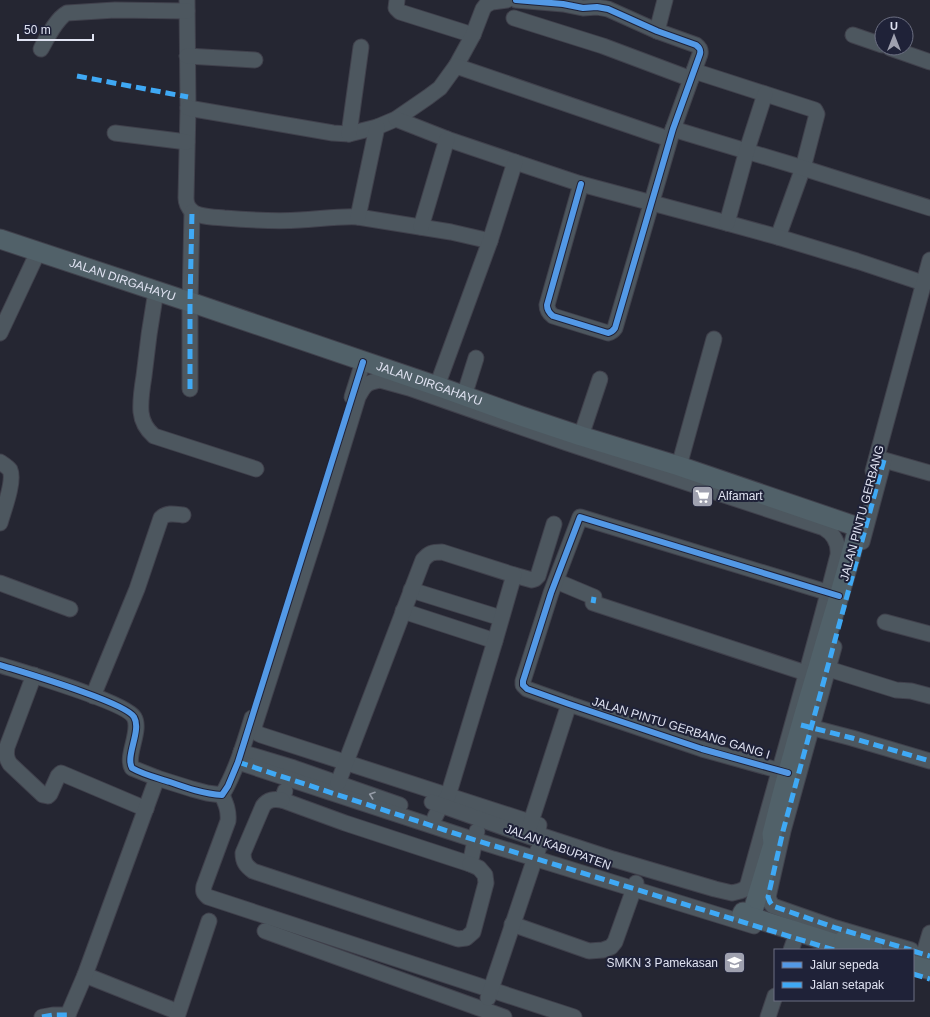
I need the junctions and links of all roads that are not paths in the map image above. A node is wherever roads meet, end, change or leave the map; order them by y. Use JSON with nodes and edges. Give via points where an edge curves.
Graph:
{"nodes":[{"id":1,"x":396,"y":0,"type":"edge"},
{"id":2,"x":507,"y":0,"type":"edge"},
{"id":3,"x":516,"y":0,"type":"edge"},
{"id":4,"x":665,"y":0,"type":"edge"},
{"id":5,"x":598,"y":4,"type":"edge"},
{"id":6,"x":187,"y":6,"type":"edge"},
{"id":7,"x":514,"y":18,"type":"dead end"},
{"id":8,"x":657,"y":31,"type":"junction"},
{"id":9,"x":473,"y":35,"type":"junction"},
{"id":10,"x":852,"y":35,"type":"dead end"},
{"id":11,"x":874,"y":42,"type":"edge"},
{"id":12,"x":361,"y":47,"type":"dead end"},
{"id":13,"x":41,"y":49,"type":"dead end"},
{"id":14,"x":187,"y":56,"type":"junction"},
{"id":15,"x":913,"y":56,"type":"edge"},
{"id":16,"x":254,"y":60,"type":"dead end"},
{"id":17,"x":930,"y":62,"type":"edge"},
{"id":18,"x":456,"y":66,"type":"junction"},
{"id":19,"x":693,"y":75,"type":"junction"},
{"id":20,"x":765,"y":94,"type":"junction"},
{"id":21,"x":188,"y":108,"type":"junction"},
{"id":22,"x":396,"y":119,"type":"junction"},
{"id":23,"x":377,"y":127,"type":"junction"},
{"id":24,"x":115,"y":133,"type":"dead end"},
{"id":25,"x":349,"y":134,"type":"junction"},
{"id":26,"x":671,"y":134,"type":"junction"},
{"id":27,"x":447,"y":139,"type":"junction"},
{"id":28,"x":187,"y":142,"type":"junction"},
{"id":29,"x":747,"y":150,"type":"junction"},
{"id":30,"x":514,"y":162,"type":"junction"},
{"id":31,"x":803,"y":168,"type":"junction"},
{"id":32,"x":581,"y":184,"type":"junction"},
{"id":33,"x":651,"y":202,"type":"junction"},
{"id":34,"x":930,"y":208,"type":"edge"},
{"id":35,"x":192,"y":212,"type":"junction"},
{"id":36,"x":358,"y":217,"type":"junction"},
{"id":37,"x":727,"y":223,"type":"junction"},
{"id":38,"x":421,"y":227,"type":"junction"},
{"id":39,"x":778,"y":237,"type":"junction"},
{"id":40,"x":0,"y":239,"type":"edge"},
{"id":41,"x":490,"y":241,"type":"junction"},
{"id":42,"x":38,"y":252,"type":"junction"},
{"id":43,"x":930,"y":260,"type":"edge"},
{"id":44,"x":923,"y":283,"type":"junction"},
{"id":45,"x":156,"y":290,"type":"junction"},
{"id":46,"x":190,"y":302,"type":"junction"},
{"id":47,"x":0,"y":333,"type":"edge"},
{"id":48,"x":714,"y":339,"type":"dead end"},
{"id":49,"x":476,"y":358,"type":"dead end"},
{"id":50,"x":363,"y":362,"type":"junction"},
{"id":51,"x":600,"y":379,"type":"dead end"},
{"id":52,"x":437,"y":386,"type":"junction"},
{"id":53,"x":190,"y":388,"type":"dead end"},
{"id":54,"x":464,"y":396,"type":"junction"},
{"id":55,"x":581,"y":436,"type":"junction"},
{"id":56,"x":880,"y":459,"type":"junction"},
{"id":57,"x":0,"y":462,"type":"edge"},
{"id":58,"x":679,"y":466,"type":"junction"},
{"id":59,"x":256,"y":470,"type":"dead end"},
{"id":60,"x":930,"y":473,"type":"edge"},
{"id":61,"x":182,"y":515,"type":"dead end"},
{"id":62,"x":0,"y":523,"type":"edge"},
{"id":63,"x":554,"y":524,"type":"dead end"},
{"id":64,"x":858,"y":527,"type":"junction"},
{"id":65,"x":514,"y":574,"type":"junction"},
{"id":66,"x":556,"y":580,"type":"junction"},
{"id":67,"x":0,"y":583,"type":"edge"},
{"id":68,"x":412,"y":590,"type":"junction"},
{"id":69,"x":834,"y":594,"type":"junction"},
{"id":70,"x":70,"y":609,"type":"dead end"},
{"id":71,"x":403,"y":611,"type":"junction"},
{"id":72,"x":501,"y":618,"type":"junction"},
{"id":73,"x":884,"y":622,"type":"dead end"},
{"id":74,"x":930,"y":634,"type":"edge"},
{"id":75,"x":495,"y":641,"type":"junction"},
{"id":76,"x":0,"y":665,"type":"edge"},
{"id":77,"x":817,"y":671,"type":"junction"},
{"id":78,"x":34,"y":675,"type":"junction"},
{"id":79,"x":93,"y":696,"type":"junction"},
{"id":80,"x":930,"y":696,"type":"edge"},
{"id":81,"x":569,"y":704,"type":"junction"},
{"id":82,"x":806,"y":726,"type":"junction"},
{"id":83,"x":246,"y":737,"type":"junction"},
{"id":84,"x":240,"y":757,"type":"junction"},
{"id":85,"x":930,"y":761,"type":"edge"},
{"id":86,"x":294,"y":767,"type":"junction"},
{"id":87,"x":342,"y":772,"type":"junction"},
{"id":88,"x":784,"y":772,"type":"junction"},
{"id":89,"x":158,"y":778,"type":"junction"},
{"id":90,"x":222,"y":795,"type":"junction"},
{"id":91,"x":282,"y":800,"type":"junction"},
{"id":92,"x":441,"y":806,"type":"junction"},
{"id":93,"x":146,"y":809,"type":"junction"},
{"id":94,"x":477,"y":830,"type":"junction"},
{"id":95,"x":526,"y":834,"type":"junction"},
{"id":96,"x":539,"y":850,"type":"junction"},
{"id":97,"x":470,"y":864,"type":"junction"},
{"id":98,"x":635,"y":886,"type":"junction"},
{"id":99,"x":748,"y":912,"type":"junction"},
{"id":100,"x":209,"y":921,"type":"dead end"},
{"id":101,"x":512,"y":924,"type":"junction"},
{"id":102,"x":265,"y":931,"type":"dead end"},
{"id":103,"x":930,"y":932,"type":"edge"},
{"id":104,"x":796,"y":936,"type":"edge"},
{"id":105,"x":831,"y":949,"type":"edge"},
{"id":106,"x":851,"y":949,"type":"edge"},
{"id":107,"x":872,"y":949,"type":"edge"},
{"id":108,"x":886,"y":949,"type":"edge"},
{"id":109,"x":920,"y":963,"type":"edge"},
{"id":110,"x":427,"y":968,"type":"junction"},
{"id":111,"x":85,"y":975,"type":"junction"},
{"id":112,"x":420,"y":986,"type":"junction"},
{"id":113,"x":490,"y":989,"type":"junction"},
{"id":114,"x":774,"y":999,"type":"edge"},
{"id":115,"x":483,"y":1010,"type":"junction"},
{"id":116,"x":178,"y":1014,"type":"edge"},
{"id":117,"x":68,"y":1016,"type":"edge"},
{"id":118,"x":42,"y":1017,"type":"edge"},
{"id":119,"x":504,"y":1017,"type":"edge"},
{"id":120,"x":574,"y":1017,"type":"edge"},
{"id":121,"x":768,"y":1017,"type":"edge"}],
"edges":[{"from":1,"to":9,"type":"street","via":[[396,8],[400,12]]},
{"from":2,"to":9,"type":"street","via":[[486,5]]},
{"from":3,"to":5,"type":"street","via":[[583,8]]},
{"from":4,"to":8,"type":"street"},
{"from":5,"to":8,"type":"street"},
{"from":6,"to":13,"type":"street","via":[[67,13],[62,16]]},
{"from":6,"to":14,"type":"street"},
{"from":7,"to":19,"type":"street"},
{"from":8,"to":19,"type":"street","via":[[700,48]]},
{"from":9,"to":18,"type":"street"},
{"from":10,"to":11,"type":"street"},
{"from":12,"to":25,"type":"street"},
{"from":14,"to":16,"type":"street"},
{"from":14,"to":21,"type":"street"},
{"from":15,"to":17,"type":"street"},
{"from":18,"to":22,"type":"street","via":[[440,88]]},
{"from":18,"to":26,"type":"street"},
{"from":19,"to":20,"type":"street"},
{"from":19,"to":26,"type":"street"},
{"from":20,"to":29,"type":"street"},
{"from":20,"to":31,"type":"street","via":[[816,110]]},
{"from":21,"to":25,"type":"street"},
{"from":21,"to":28,"type":"street"},
{"from":22,"to":23,"type":"street"},
{"from":22,"to":27,"type":"street"},
{"from":23,"to":25,"type":"street"},
{"from":23,"to":36,"type":"street"},
{"from":24,"to":28,"type":"street"},
{"from":26,"to":29,"type":"street"},
{"from":26,"to":33,"type":"street"},
{"from":27,"to":30,"type":"street"},
{"from":27,"to":38,"type":"street"},
{"from":28,"to":35,"type":"street","via":[[186,203]]},
{"from":29,"to":31,"type":"street"},
{"from":29,"to":37,"type":"street"},
{"from":30,"to":32,"type":"street"},
{"from":30,"to":41,"type":"street"},
{"from":31,"to":34,"type":"street"},
{"from":31,"to":39,"type":"street"},
{"from":32,"to":33,"type":"street"},
{"from":32,"to":33,"type":"street","via":[[547,308],[553,316],[608,333],[615,328]]},
{"from":33,"to":37,"type":"street"},
{"from":35,"to":36,"type":"street","via":[[208,217],[260,220]]},
{"from":35,"to":46,"type":"street"},
{"from":36,"to":38,"type":"street"},
{"from":37,"to":39,"type":"street"},
{"from":38,"to":41,"type":"street"},
{"from":39,"to":44,"type":"street"},
{"from":40,"to":42,"type":"main road","name":"JALAN DIRGAHAYU"},
{"from":41,"to":52,"type":"street"},
{"from":42,"to":45,"type":"main road","name":"JALAN DIRGAHAYU"},
{"from":42,"to":47,"type":"street"},
{"from":43,"to":44,"type":"street","name":"JALAN PINTU GERBANG"},
{"from":44,"to":56,"type":"street","name":"JALAN PINTU GERBANG"},
{"from":45,"to":46,"type":"main road","name":"JALAN DIRGAHAYU"},
{"from":45,"to":59,"type":"street","via":[[141,396],[144,423],[154,436]]},
{"from":46,"to":50,"type":"main road","name":"JALAN DIRGAHAYU"},
{"from":46,"to":53,"type":"street"},
{"from":48,"to":58,"type":"street"},
{"from":49,"to":54,"type":"street"},
{"from":50,"to":52,"type":"main road","name":"JALAN DIRGAHAYU"},
{"from":50,"to":83,"type":"street"},
{"from":51,"to":55,"type":"street"},
{"from":52,"to":54,"type":"main road","name":"JALAN DIRGAHAYU"},
{"from":54,"to":55,"type":"main road","name":"JALAN DIRGAHAYU"},
{"from":55,"to":58,"type":"main road","name":"JALAN DIRGAHAYU"},
{"from":56,"to":60,"type":"street"},
{"from":56,"to":64,"type":"street","name":"JALAN PINTU GERBANG"},
{"from":56,"to":77,"type":"street"},
{"from":57,"to":62,"type":"street","via":[[9,469],[11,476]]},
{"from":58,"to":64,"type":"main road","name":"JALAN DIRGAHAYU"},
{"from":61,"to":79,"type":"street","via":[[168,514],[161,518],[138,589]]},
{"from":63,"to":65,"type":"street","via":[[538,576],[532,580]]},
{"from":64,"to":69,"type":"main road","name":"JALAN PINTU GERBANG","via":[[852,555]]},
{"from":65,"to":68,"type":"street","via":[[442,552],[433,552],[423,560]]},
{"from":65,"to":72,"type":"street"},
{"from":66,"to":69,"type":"street","via":[[580,517]]},
{"from":66,"to":77,"type":"street","via":[[594,597],[593,603]]},
{"from":66,"to":81,"type":"street","name":"JALAN PINTU GERBANG GANG I","via":[[523,685]]},
{"from":67,"to":70,"type":"street"},
{"from":68,"to":71,"type":"street"},
{"from":68,"to":72,"type":"street"},
{"from":69,"to":77,"type":"main road","name":"JALAN PINTU GERBANG"},
{"from":69,"to":87,"type":"street","via":[[838,550],[834,536],[824,528],[410,388],[380,380],[368,383],[358,397],[254,726],[257,733]]},
{"from":71,"to":75,"type":"street"},
{"from":71,"to":87,"type":"street"},
{"from":72,"to":75,"type":"street"},
{"from":73,"to":74,"type":"street"},
{"from":75,"to":92,"type":"street"},
{"from":76,"to":78,"type":"street"},
{"from":77,"to":80,"type":"street"},
{"from":77,"to":82,"type":"main road","name":"JALAN PINTU GERBANG"},
{"from":77,"to":88,"type":"street"},
{"from":78,"to":79,"type":"street"},
{"from":78,"to":93,"type":"street","via":[[7,747],[6,756],[10,764],[43,795],[50,794],[61,773]]},
{"from":79,"to":89,"type":"street","via":[[123,708],[134,718],[137,724],[131,766]]},
{"from":81,"to":88,"type":"street","name":"JALAN PINTU GERBANG GANG I","via":[[702,749]]},
{"from":81,"to":95,"type":"street"},
{"from":82,"to":85,"type":"street"},
{"from":82,"to":88,"type":"main road","name":"JALAN PINTU GERBANG"},
{"from":82,"to":108,"type":"street","via":[[768,897],[773,906]]},
{"from":83,"to":84,"type":"street"},
{"from":83,"to":86,"type":"street","name":"JALAN KABUPATEN"},
{"from":84,"to":86,"type":"street","name":"JALAN KABUPATEN"},
{"from":84,"to":90,"type":"street"},
{"from":86,"to":87,"type":"street","name":"JALAN KABUPATEN"},
{"from":86,"to":91,"type":"street"},
{"from":86,"to":94,"type":"street"},
{"from":87,"to":92,"type":"street","name":"JALAN KABUPATEN"},
{"from":88,"to":95,"type":"street","via":[[748,884],[745,889],[732,893],[537,834],[539,825]]},
{"from":88,"to":99,"type":"main road","name":"JALAN PINTU GERBANG","via":[[772,834],[765,842],[757,884]]},
{"from":89,"to":90,"type":"street"},
{"from":89,"to":93,"type":"street"},
{"from":90,"to":110,"type":"street","via":[[228,810],[228,821],[204,886],[204,894]]},
{"from":91,"to":97,"type":"street"},
{"from":91,"to":97,"type":"street","via":[[273,799],[262,806],[243,853],[246,867],[253,871],[458,939],[466,938],[473,932],[486,883],[486,874]]},
{"from":92,"to":94,"type":"street","name":"JALAN KABUPATEN"},
{"from":92,"to":95,"type":"street"},
{"from":93,"to":111,"type":"street"},
{"from":94,"to":95,"type":"street","name":"JALAN KABUPATEN"},
{"from":94,"to":96,"type":"street"},
{"from":94,"to":97,"type":"street"},
{"from":95,"to":96,"type":"street","name":"JALAN KABUPATEN"},
{"from":96,"to":98,"type":"street","name":"JALAN KABUPATEN"},
{"from":96,"to":99,"type":"street","name":"JALAN KABUPATEN","via":[[611,867]]},
{"from":96,"to":101,"type":"street"},
{"from":98,"to":99,"type":"street","name":"JALAN KABUPATEN"},
{"from":98,"to":101,"type":"street","via":[[615,942],[603,950],[589,951]]},
{"from":98,"to":104,"type":"street"},
{"from":99,"to":104,"type":"main road","name":"JALAN KABUPATEN"},
{"from":100,"to":116,"type":"street"},
{"from":101,"to":113,"type":"street"},
{"from":102,"to":112,"type":"street"},
{"from":103,"to":109,"type":"street"},
{"from":104,"to":105,"type":"street"},
{"from":104,"to":106,"type":"main road","name":"JALAN KABUPATEN"},
{"from":104,"to":107,"type":"main road","name":"JALAN KABUPATEN"},
{"from":110,"to":112,"type":"street"},
{"from":110,"to":113,"type":"street"},
{"from":111,"to":116,"type":"street"},
{"from":111,"to":117,"type":"street"},
{"from":112,"to":115,"type":"street"},
{"from":113,"to":115,"type":"street"},
{"from":113,"to":120,"type":"street"},
{"from":114,"to":121,"type":"street"},
{"from":115,"to":119,"type":"street"},
{"from":117,"to":118,"type":"street"}]}
